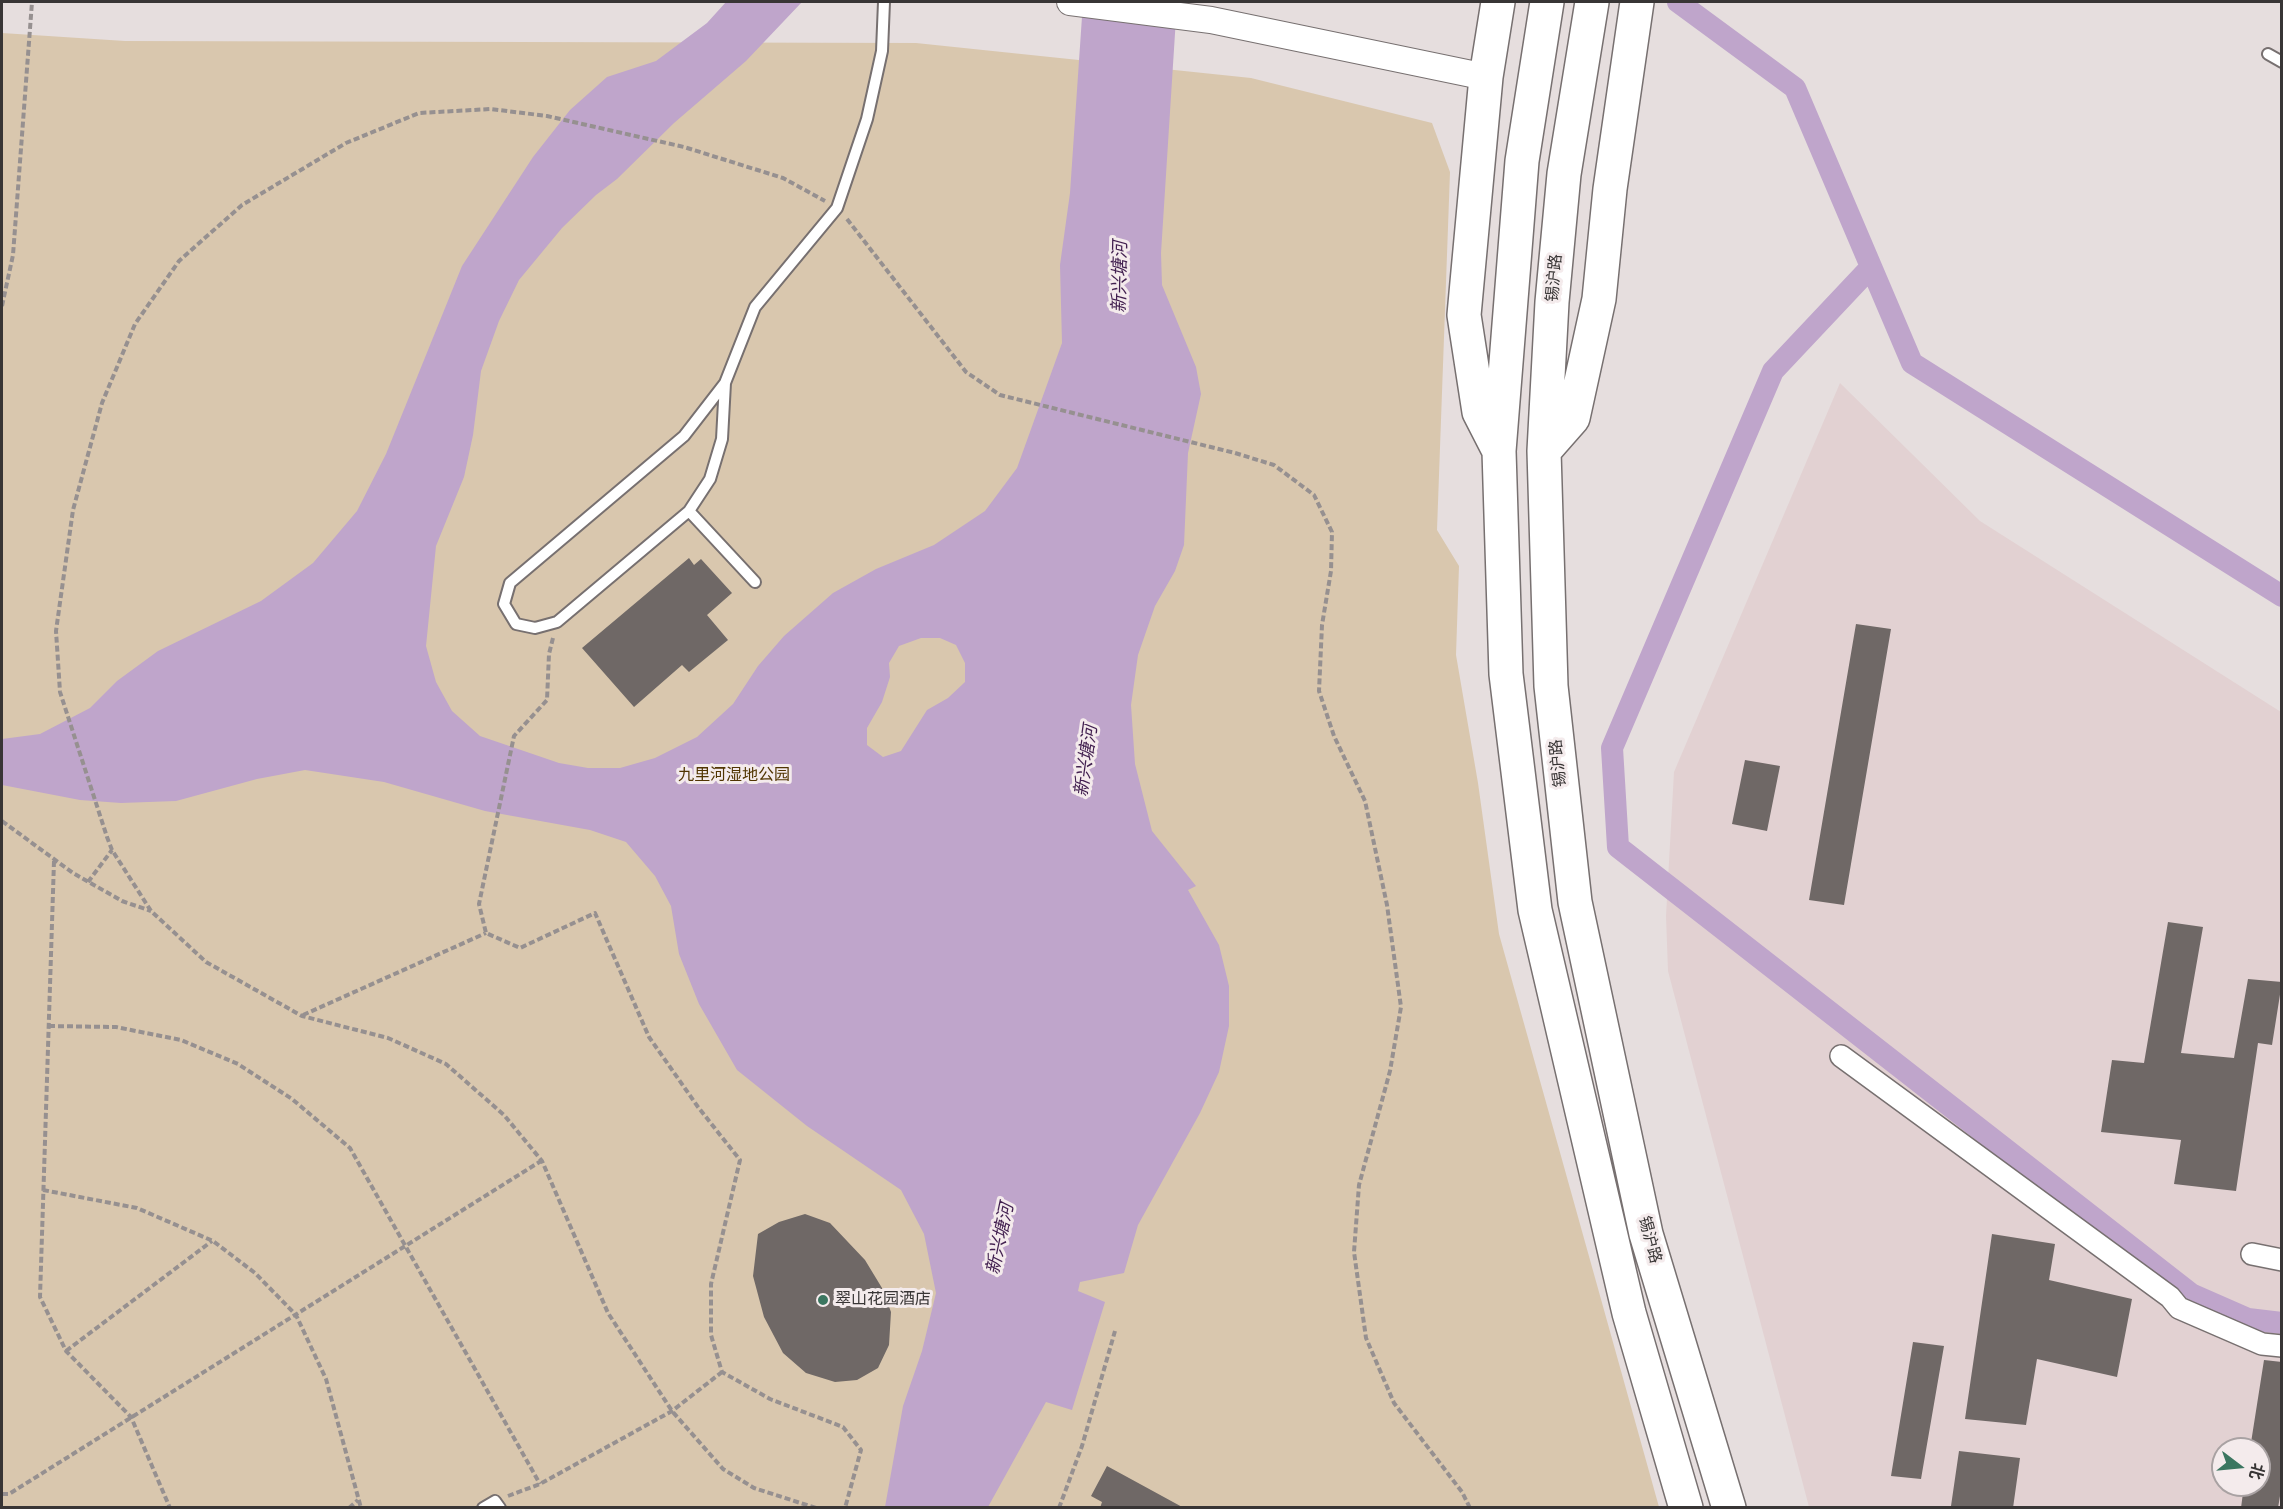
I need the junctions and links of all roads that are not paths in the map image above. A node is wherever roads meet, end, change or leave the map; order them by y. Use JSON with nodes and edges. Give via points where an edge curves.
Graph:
{"nodes":[{"id":1,"x":884,"y":2,"type":"edge"},
{"id":2,"x":1070,"y":2,"type":"edge"},
{"id":3,"x":1498,"y":2,"type":"edge"},
{"id":4,"x":1546,"y":2,"type":"edge"},
{"id":5,"x":1593,"y":2,"type":"edge"},
{"id":6,"x":1636,"y":8,"type":"edge"},
{"id":7,"x":2268,"y":54,"type":"dead end"},
{"id":8,"x":2282,"y":62,"type":"edge"},
{"id":9,"x":1486,"y":77,"type":"junction"},
{"id":10,"x":725,"y":383,"type":"junction"},
{"id":11,"x":1499,"y":451,"type":"junction"},
{"id":12,"x":1544,"y":451,"type":"junction"},
{"id":13,"x":689,"y":511,"type":"junction"},
{"id":14,"x":755,"y":582,"type":"dead end"},
{"id":15,"x":1841,"y":1056,"type":"dead end"},
{"id":16,"x":2252,"y":1254,"type":"dead end"},
{"id":17,"x":2282,"y":1260,"type":"edge"},
{"id":18,"x":2282,"y":1346,"type":"edge"},
{"id":19,"x":497,"y":1504,"type":"edge"},
{"id":20,"x":483,"y":1508,"type":"edge"},
{"id":21,"x":1686,"y":1508,"type":"edge"},
{"id":22,"x":1729,"y":1508,"type":"edge"}],
"edges":[{"from":1,"to":10,"type":"lane","via":[[882,51],[867,119],[837,208],[755,307]]},
{"from":2,"to":9,"type":"street","via":[[1211,20]]},
{"from":3,"to":9,"type":"main road"},
{"from":4,"to":11,"type":"main road","via":[[1522,161]]},
{"from":5,"to":12,"type":"main road","name":"锡沪路","via":[[1564,174]]},
{"from":6,"to":12,"type":"main road","via":[[1599,299],[1573,418]]},
{"from":7,"to":8,"type":"lane"},
{"from":9,"to":11,"type":"main road","via":[[1464,315],[1479,412]]},
{"from":10,"to":13,"type":"lane","via":[[722,439],[710,479]]},
{"from":10,"to":13,"type":"lane","via":[[684,436],[510,583],[504,604],[516,624],[535,628],[557,622]]},
{"from":11,"to":21,"type":"main road","via":[[1506,674],[1535,910],[1629,1313]]},
{"from":12,"to":22,"type":"main road","name":"锡沪路","via":[[1551,686],[1575,902],[1646,1234]]},
{"from":13,"to":14,"type":"lane"},
{"from":15,"to":18,"type":"street","via":[[2161,1290],[2179,1308],[2262,1344]]},
{"from":16,"to":17,"type":"street"},
{"from":19,"to":20,"type":"lane"}]}
